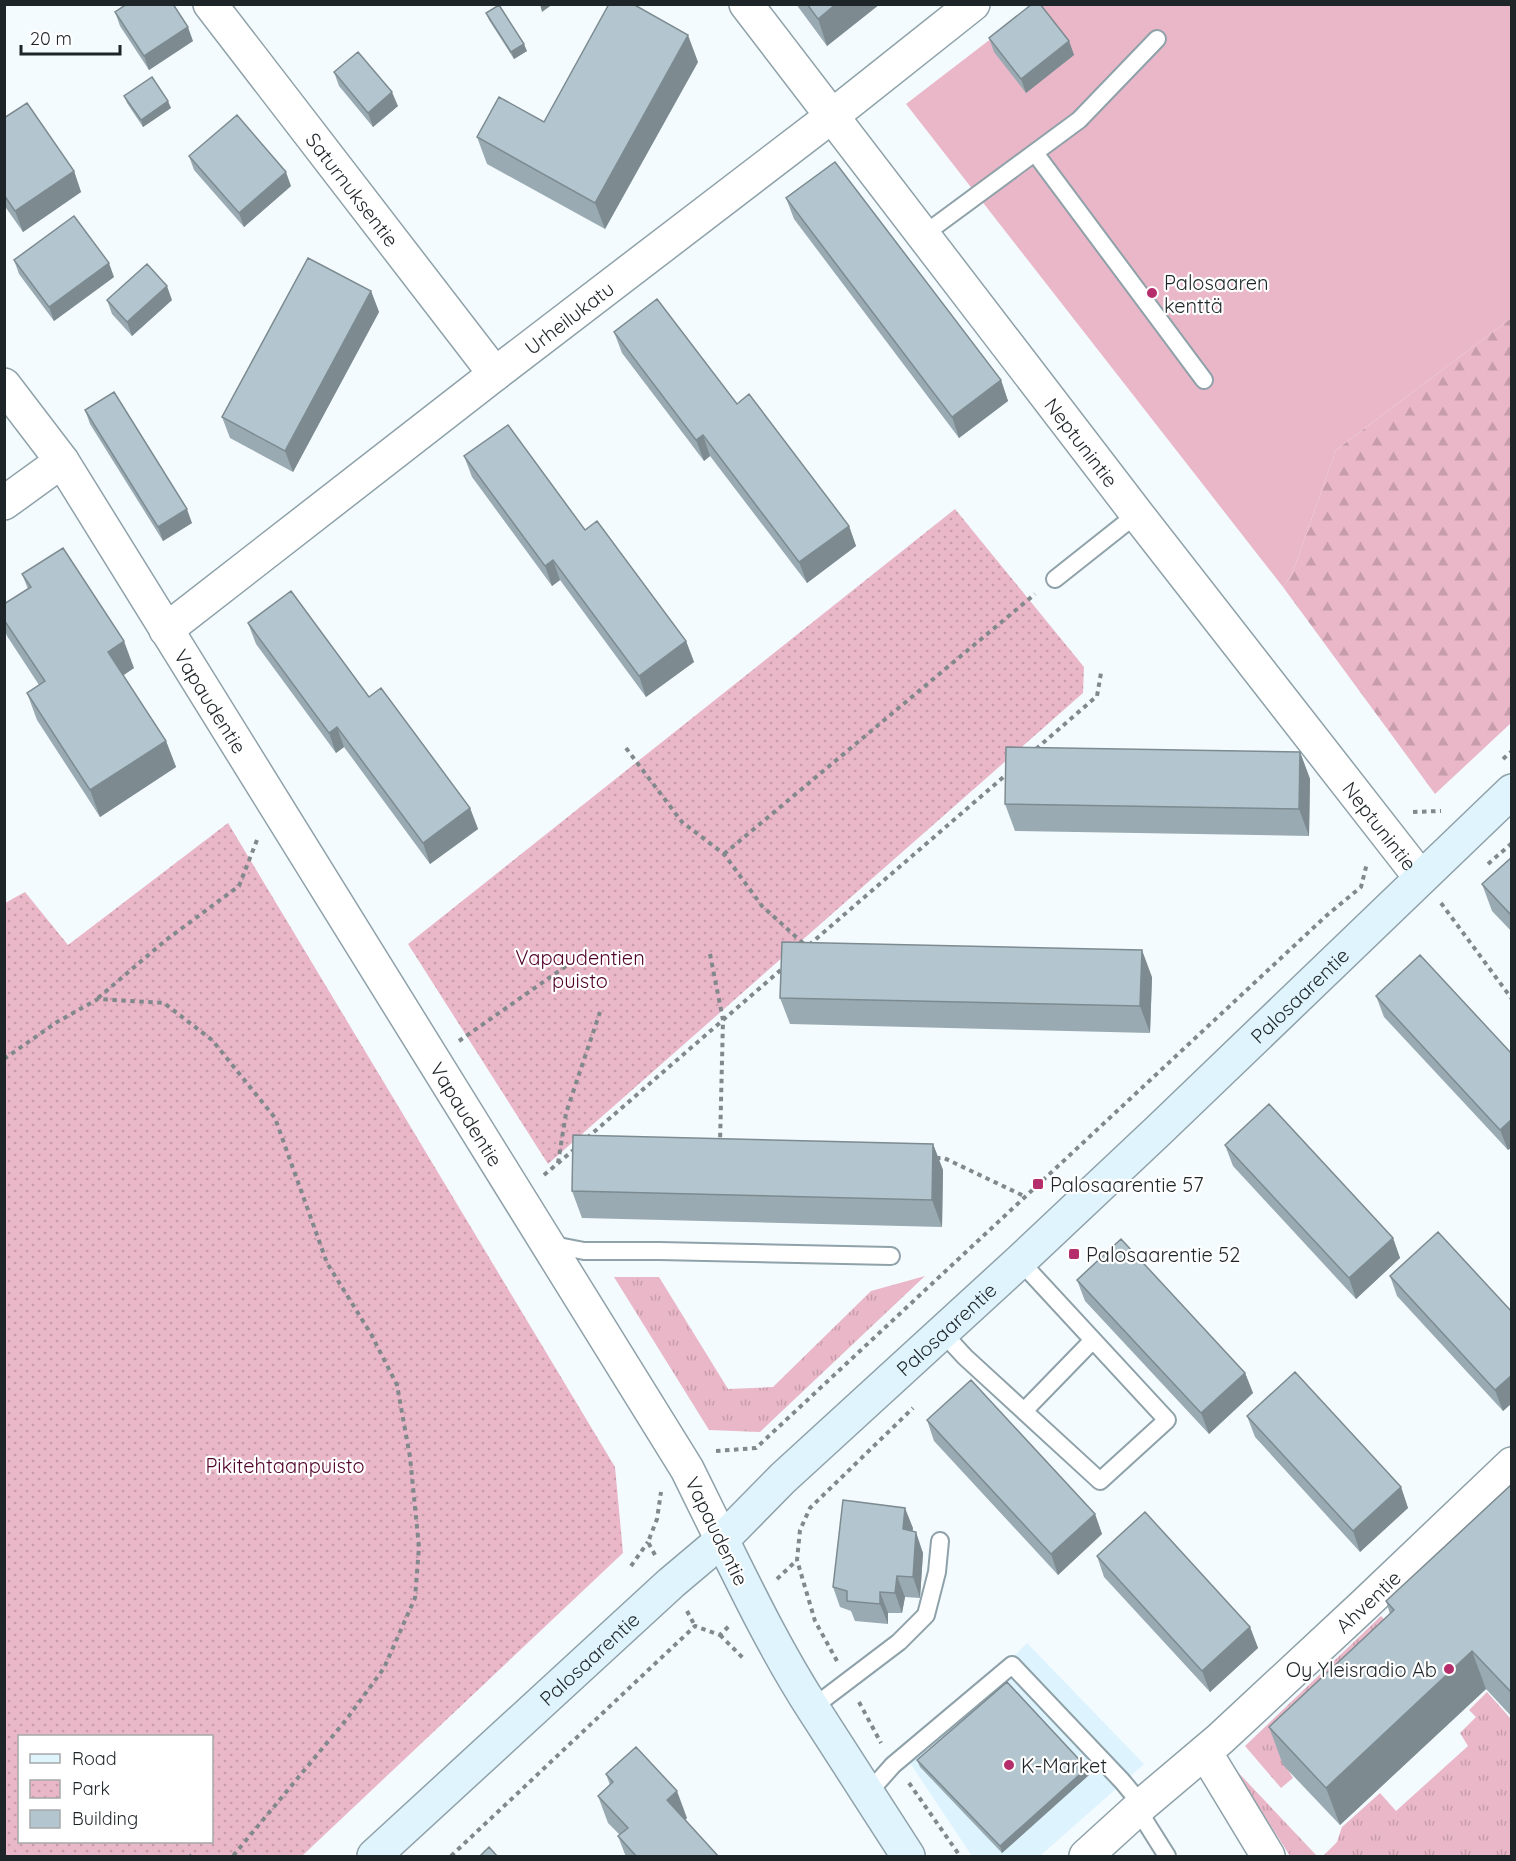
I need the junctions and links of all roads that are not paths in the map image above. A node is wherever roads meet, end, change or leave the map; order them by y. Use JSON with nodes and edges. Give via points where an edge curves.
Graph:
{"nodes":[{"id":1,"x":210,"y":4,"type":"edge"},
{"id":2,"x":746,"y":4,"type":"edge"},
{"id":3,"x":973,"y":4,"type":"edge"},
{"id":4,"x":1157,"y":39,"type":"dead end"},
{"id":5,"x":832,"y":116,"type":"junction"},
{"id":6,"x":1035,"y":153,"type":"junction"},
{"id":7,"x":923,"y":235,"type":"junction"},
{"id":8,"x":495,"y":374,"type":"junction"},
{"id":9,"x":1204,"y":380,"type":"dead end"},
{"id":10,"x":4,"y":386,"type":"edge"},
{"id":11,"x":62,"y":460,"type":"junction"},
{"id":12,"x":4,"y":503,"type":"edge"},
{"id":13,"x":1137,"y":514,"type":"junction"},
{"id":14,"x":1055,"y":579,"type":"road end"},
{"id":15,"x":166,"y":630,"type":"junction"},
{"id":16,"x":1503,"y":779,"type":"edge"},
{"id":17,"x":1421,"y":878,"type":"junction"},
{"id":18,"x":547,"y":1244,"type":"junction"},
{"id":19,"x":891,"y":1256,"type":"dead end"},
{"id":20,"x":1020,"y":1261,"type":"junction"},
{"id":21,"x":942,"y":1332,"type":"junction"},
{"id":22,"x":1094,"y":1340,"type":"junction"},
{"id":23,"x":1024,"y":1411,"type":"junction"},
{"id":24,"x":1512,"y":1464,"type":"edge"},
{"id":25,"x":722,"y":1540,"type":"junction"},
{"id":26,"x":940,"y":1541,"type":"dead end"},
{"id":27,"x":813,"y":1708,"type":"junction"},
{"id":28,"x":1205,"y":1752,"type":"junction"},
{"id":29,"x":869,"y":1792,"type":"junction"},
{"id":30,"x":1140,"y":1807,"type":"junction"},
{"id":31,"x":374,"y":1857,"type":"edge"},
{"id":32,"x":908,"y":1857,"type":"edge"},
{"id":33,"x":1086,"y":1857,"type":"edge"},
{"id":34,"x":1167,"y":1857,"type":"edge"},
{"id":35,"x":1268,"y":1857,"type":"edge"}],
"edges":[{"from":1,"to":8,"type":"street","name":"Saturnuksentie"},
{"from":2,"to":5,"type":"street","name":"Neptunintie"},
{"from":3,"to":5,"type":"street","name":"Urheilukatu"},
{"from":4,"to":6,"type":"lane","via":[[1078,120]]},
{"from":5,"to":7,"type":"street","name":"Neptunintie"},
{"from":5,"to":8,"type":"street","name":"Urheilukatu"},
{"from":6,"to":7,"type":"lane"},
{"from":6,"to":9,"type":"lane"},
{"from":7,"to":13,"type":"street","name":"Neptunintie"},
{"from":8,"to":15,"type":"street","name":"Urheilukatu"},
{"from":10,"to":11,"type":"street","name":"Vapaudentie"},
{"from":11,"to":12,"type":"street"},
{"from":11,"to":15,"type":"street","name":"Vapaudentie"},
{"from":13,"to":14,"type":"lane"},
{"from":13,"to":17,"type":"street","name":"Neptunintie"},
{"from":15,"to":18,"type":"street","name":"Vapaudentie"},
{"from":16,"to":17,"type":"main road","name":"Palosaarentie"},
{"from":17,"to":20,"type":"main road","name":"Palosaarentie"},
{"from":18,"to":19,"type":"lane","via":[[584,1251]]},
{"from":18,"to":25,"type":"street","name":"Vapaudentie","via":[[687,1469]]},
{"from":20,"to":21,"type":"main road","name":"Palosaarentie"},
{"from":20,"to":22,"type":"lane"},
{"from":21,"to":23,"type":"lane"},
{"from":21,"to":25,"type":"main road","name":"Palosaarentie","via":[[783,1478]]},
{"from":22,"to":23,"type":"lane"},
{"from":22,"to":23,"type":"lane","via":[[1167,1420],[1100,1481]]},
{"from":24,"to":28,"type":"street","name":"Ahventie"},
{"from":25,"to":27,"type":"main road","name":"Vapaudentie"},
{"from":25,"to":31,"type":"main road","name":"Palosaarentie"},
{"from":26,"to":27,"type":"lane","via":[[926,1615],[899,1642]]},
{"from":27,"to":29,"type":"main road","name":"Vapaudentie"},
{"from":28,"to":30,"type":"street","name":"Ahventie"},
{"from":28,"to":35,"type":"street"},
{"from":29,"to":30,"type":"lane","via":[[892,1765],[1012,1665],[1122,1782]]},
{"from":29,"to":32,"type":"main road","name":"Vapaudentie"},
{"from":30,"to":33,"type":"street","name":"Ahventie"},
{"from":30,"to":34,"type":"lane"}]}
